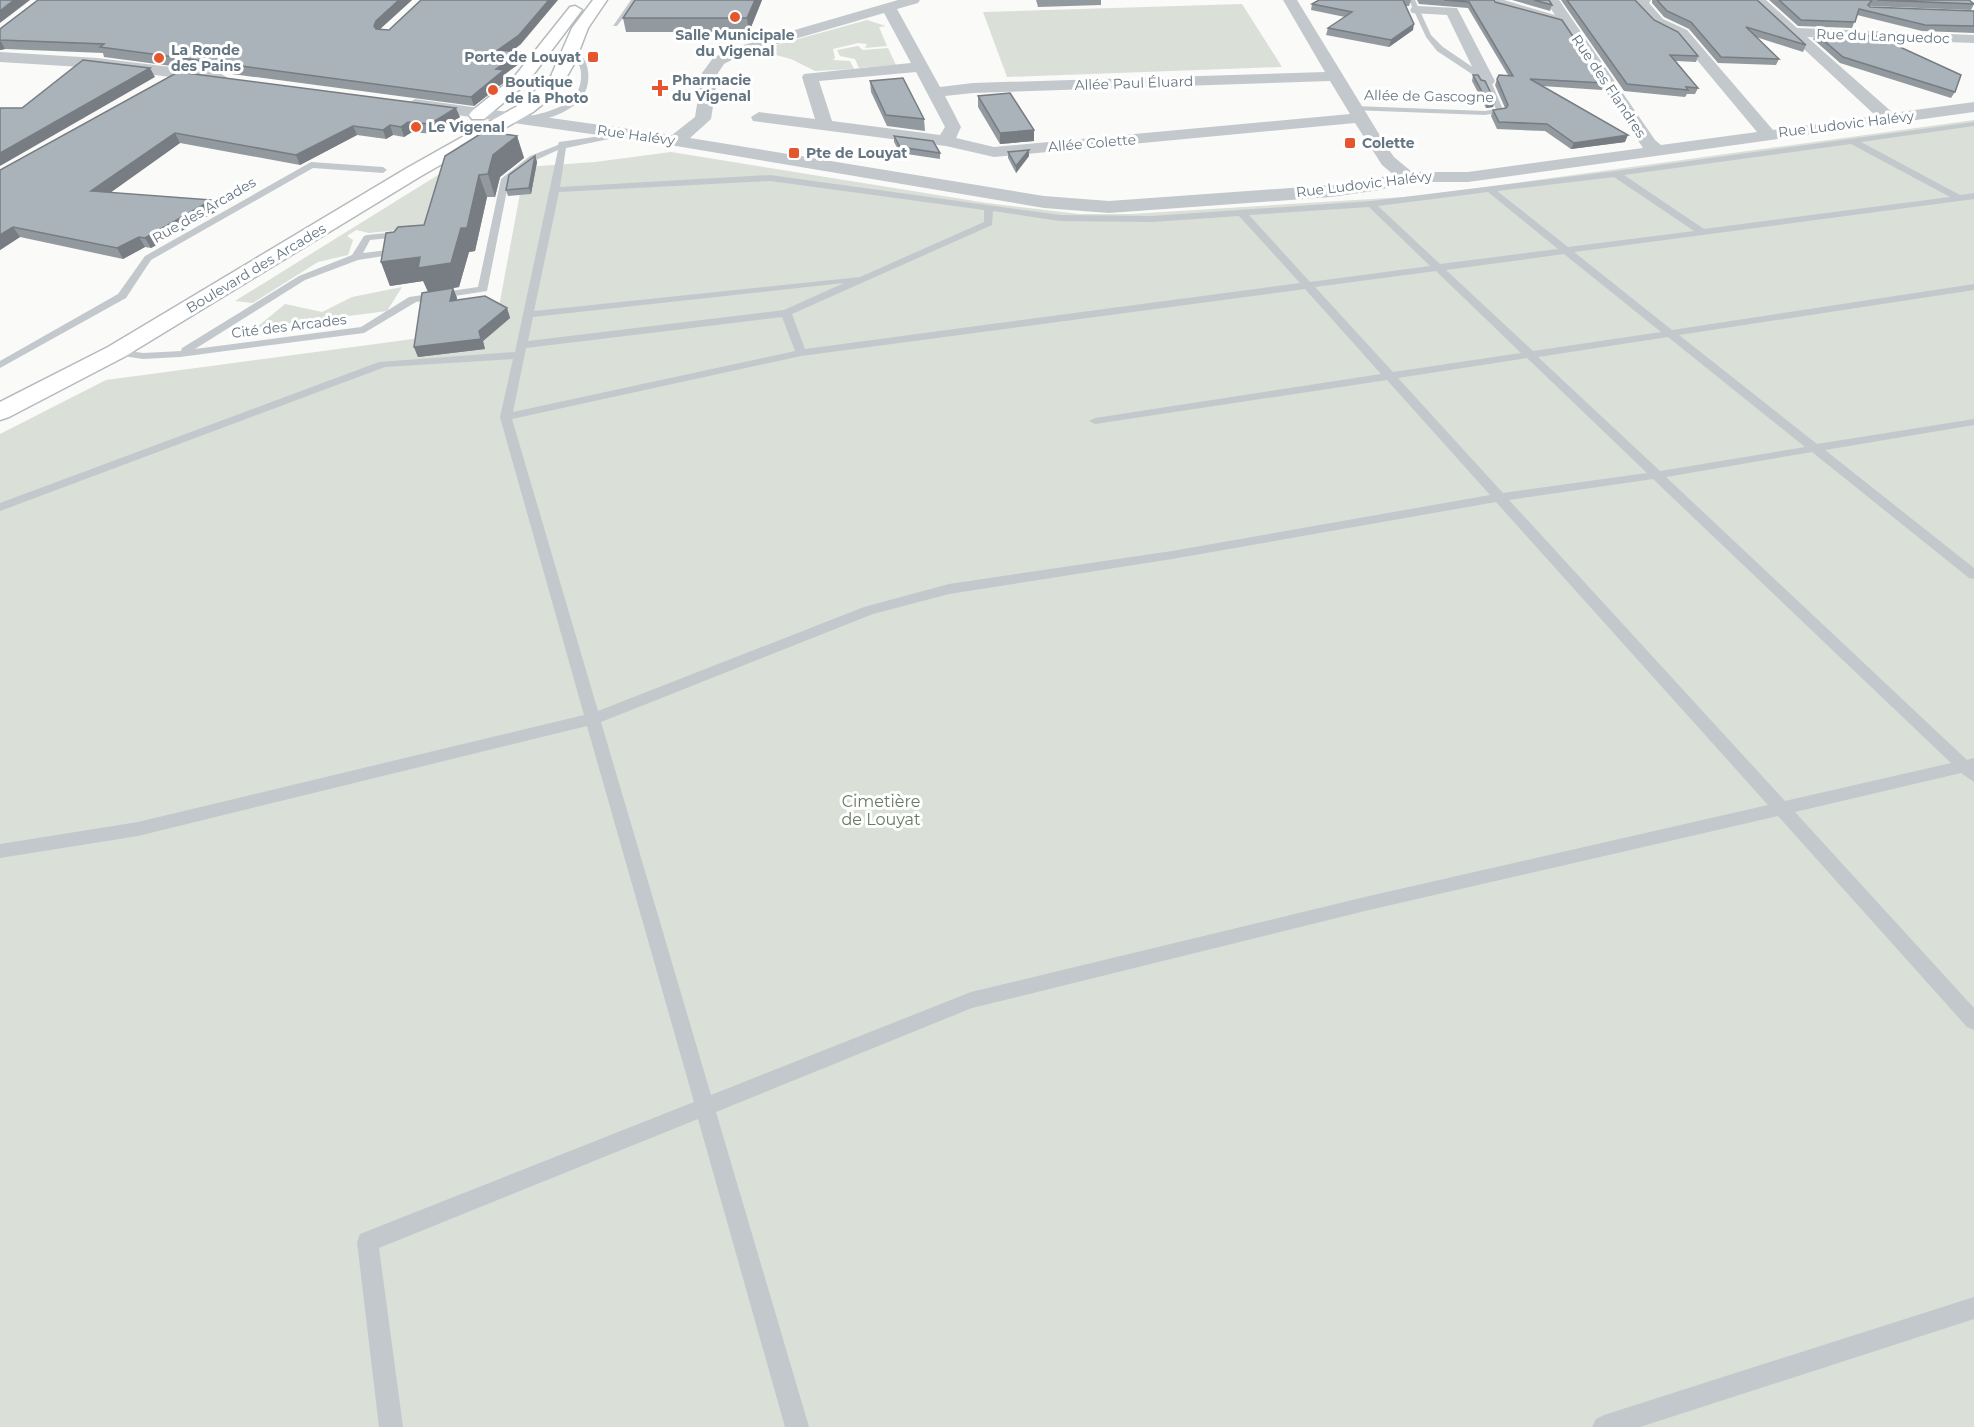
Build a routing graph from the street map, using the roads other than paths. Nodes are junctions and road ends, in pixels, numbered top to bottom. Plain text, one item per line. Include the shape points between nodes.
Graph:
1 (583, 0) edge
2 (600, 0) edge
3 (634, 0) edge
4 (913, 0) edge
5 (1290, 0) edge
6 (1497, 0) edge
7 (1552, 0) edge
8 (1644, 0) edge
9 (1758, 0) edge
10 (1415, 5) edge
11 (889, 8) junction
12 (1564, 20) junction
13 (615, 25) dead end
14 (1792, 32) junction
15 (1974, 39) edge
16 (571, 52) junction
17 (0, 57) edge
18 (920, 67) junction
19 (182, 73) junction
20 (1335, 76) junction
21 (241, 81) edge
22 (1487, 81) junction
23 (158, 84) edge
24 (933, 93) junction
25 (395, 101) edge
26 (1974, 107) edge
27 (482, 113) junction
28 (1357, 113) junction
29 (759, 117) dead end
30 (1888, 118) junction
31 (517, 119) junction
32 (825, 126) junction
33 (1972, 126) edge
34 (586, 128) junction
35 (629, 134) junction
36 (1768, 134) junction
37 (676, 141) junction
38 (946, 141) junction
39 (1852, 141) junction
40 (562, 144) junction
41 (1656, 150) junction
42 (790, 159) joint
43 (383, 170) junction
44 (1616, 174) junction
45 (1407, 177) junction
46 (556, 190) junction
47 (1491, 191) junction
48 (1974, 196) edge
49 (1959, 198) junction
50 (1371, 204) junction
51 (1974, 206) edge
52 (988, 208) junction
53 (1240, 213) junction
54 (1703, 233) junction
55 (1567, 251) junction
56 (356, 257) dead end
57 (1437, 268) junction
58 (858, 279) junction
59 (1308, 286) junction
60 (1974, 287) edge
61 (786, 313) junction
62 (527, 315) junction
63 (1669, 333) junction
64 (520, 350) junction
65 (116, 352) junction
66 (801, 353) junction
67 (180, 354) junction
68 (1528, 354) junction
69 (0, 365) edge
70 (1390, 375) junction
71 (0, 393) edge
72 (0, 412) edge
73 (506, 417) junction
74 (1095, 421) dead end
75 (1974, 422) edge
76 (1815, 449) junction
77 (1655, 475) junction
78 (1500, 497) junction
79 (0, 507) edge
80 (1974, 575) edge
81 (593, 718) junction
82 (1970, 769) edge
83 (1782, 808) junction
84 (0, 851) edge
85 (1974, 1021) edge
86 (705, 1107) junction
87 (1974, 1308) edge
88 (392, 1427) edge
89 (797, 1427) edge
90 (1604, 1427) edge

1 - 27 main road, Boulevard des Arcades via 534,67
2 - 16 main road, Boulevard des Arcades via 580,28
3 - 13 lane
4 - 11 street
5 - 20 street
6 - 12 street
7 - 12 street, Rue des Flandres
8 - 36 street via 1640,2 1658,22 1682,25
9 - 14 street
10 - 22 lane, Allée de Gascogne via 1428,36 1440,49
10 - 22 street via 1452,11
11 - 18 street
11 - 37 street via 738,51 718,61 710,73 703,119
12 - 41 street, Rue des Flandres
14 - 15 street, Rue du Languedoc
14 - 30 street
16 - 31 main road, Boulevard des Arcades via 558,78
16 - 31 lane via 584,66 585,84 580,98 566,108
17 - 19 street via 73,60
18 - 24 street
18 - 32 street via 810,77
19 - 21 street
19 - 23 street
20 - 24 street, Allée Paul Éluard
20 - 28 street
22 - 28 lane, Allée de Gascogne via 1501,110
24 - 38 street via 953,127
25 - 27 street, Rue Halévy
26 - 30 street, Rue Ludovic Halévy
27 - 31 street, Rue Halévy
27 - 43 main road, Boulevard des Arcades
28 - 38 street, Allée Colette via 994,152
28 - 45 street via 1388,161
29 - 32 street, Allée Colette
30 - 36 street, Rue Ludovic Halévy
31 - 34 street, Rue Halévy
31 - 65 main road, Boulevard des Arcades via 414,172
32 - 38 street, Allée Colette
33 - 39 lane
34 - 35 street, Rue Halévy
34 - 40 lane
35 - 37 street, Rue Halévy
35 - 40 lane
36 - 41 street, Rue Ludovic Halévy
37 - 42 street, Rue Halévy
39 - 44 lane
39 - 49 lane
40 - 46 lane
40 - 67 lane, Cité des Arcades via 505,179 483,289 413,299 364,330
41 - 45 street, Rue Ludovic Halévy via 1468,177
42 - 45 street, Rue Ludovic Halévy via 1044,202 1109,207 1331,190
43 - 69 lane, Rue des Arcades via 311,165 147,258 122,296
43 - 71 main road, Boulevard des Arcades via 91,347
44 - 47 lane
44 - 54 lane
46 - 52 lane via 770,178
46 - 62 lane
47 - 50 lane
47 - 55 lane
48 - 49 lane
49 - 51 lane
49 - 54 lane
50 - 53 lane
50 - 57 lane
52 - 53 lane via 1060,218 1152,219
52 - 58 lane via 988,223
53 - 59 lane
54 - 55 lane
55 - 57 lane
55 - 63 lane
56 - 67 lane, Cité des Arcades via 302,278
57 - 59 lane
57 - 68 lane
58 - 61 lane
58 - 62 lane
59 - 66 lane
59 - 70 lane
60 - 63 lane
61 - 64 lane
61 - 66 lane
62 - 64 lane
63 - 68 lane
63 - 76 lane
64 - 73 lane
64 - 79 lane via 383,364
65 - 67 lane, Cité des Arcades via 143,356
65 - 72 main road, Boulevard des Arcades
66 - 73 lane
68 - 70 lane
68 - 77 lane
70 - 74 lane
70 - 78 lane
73 - 81 lane
75 - 76 lane
76 - 77 lane
76 - 80 lane
77 - 78 lane
77 - 82 lane
78 - 81 lane via 1172,555 949,589 869,610
78 - 83 lane
81 - 84 lane via 138,829
81 - 86 lane
82 - 83 lane
83 - 85 lane
83 - 86 lane via 971,1000
86 - 88 lane via 368,1242
86 - 89 lane
87 - 90 lane

